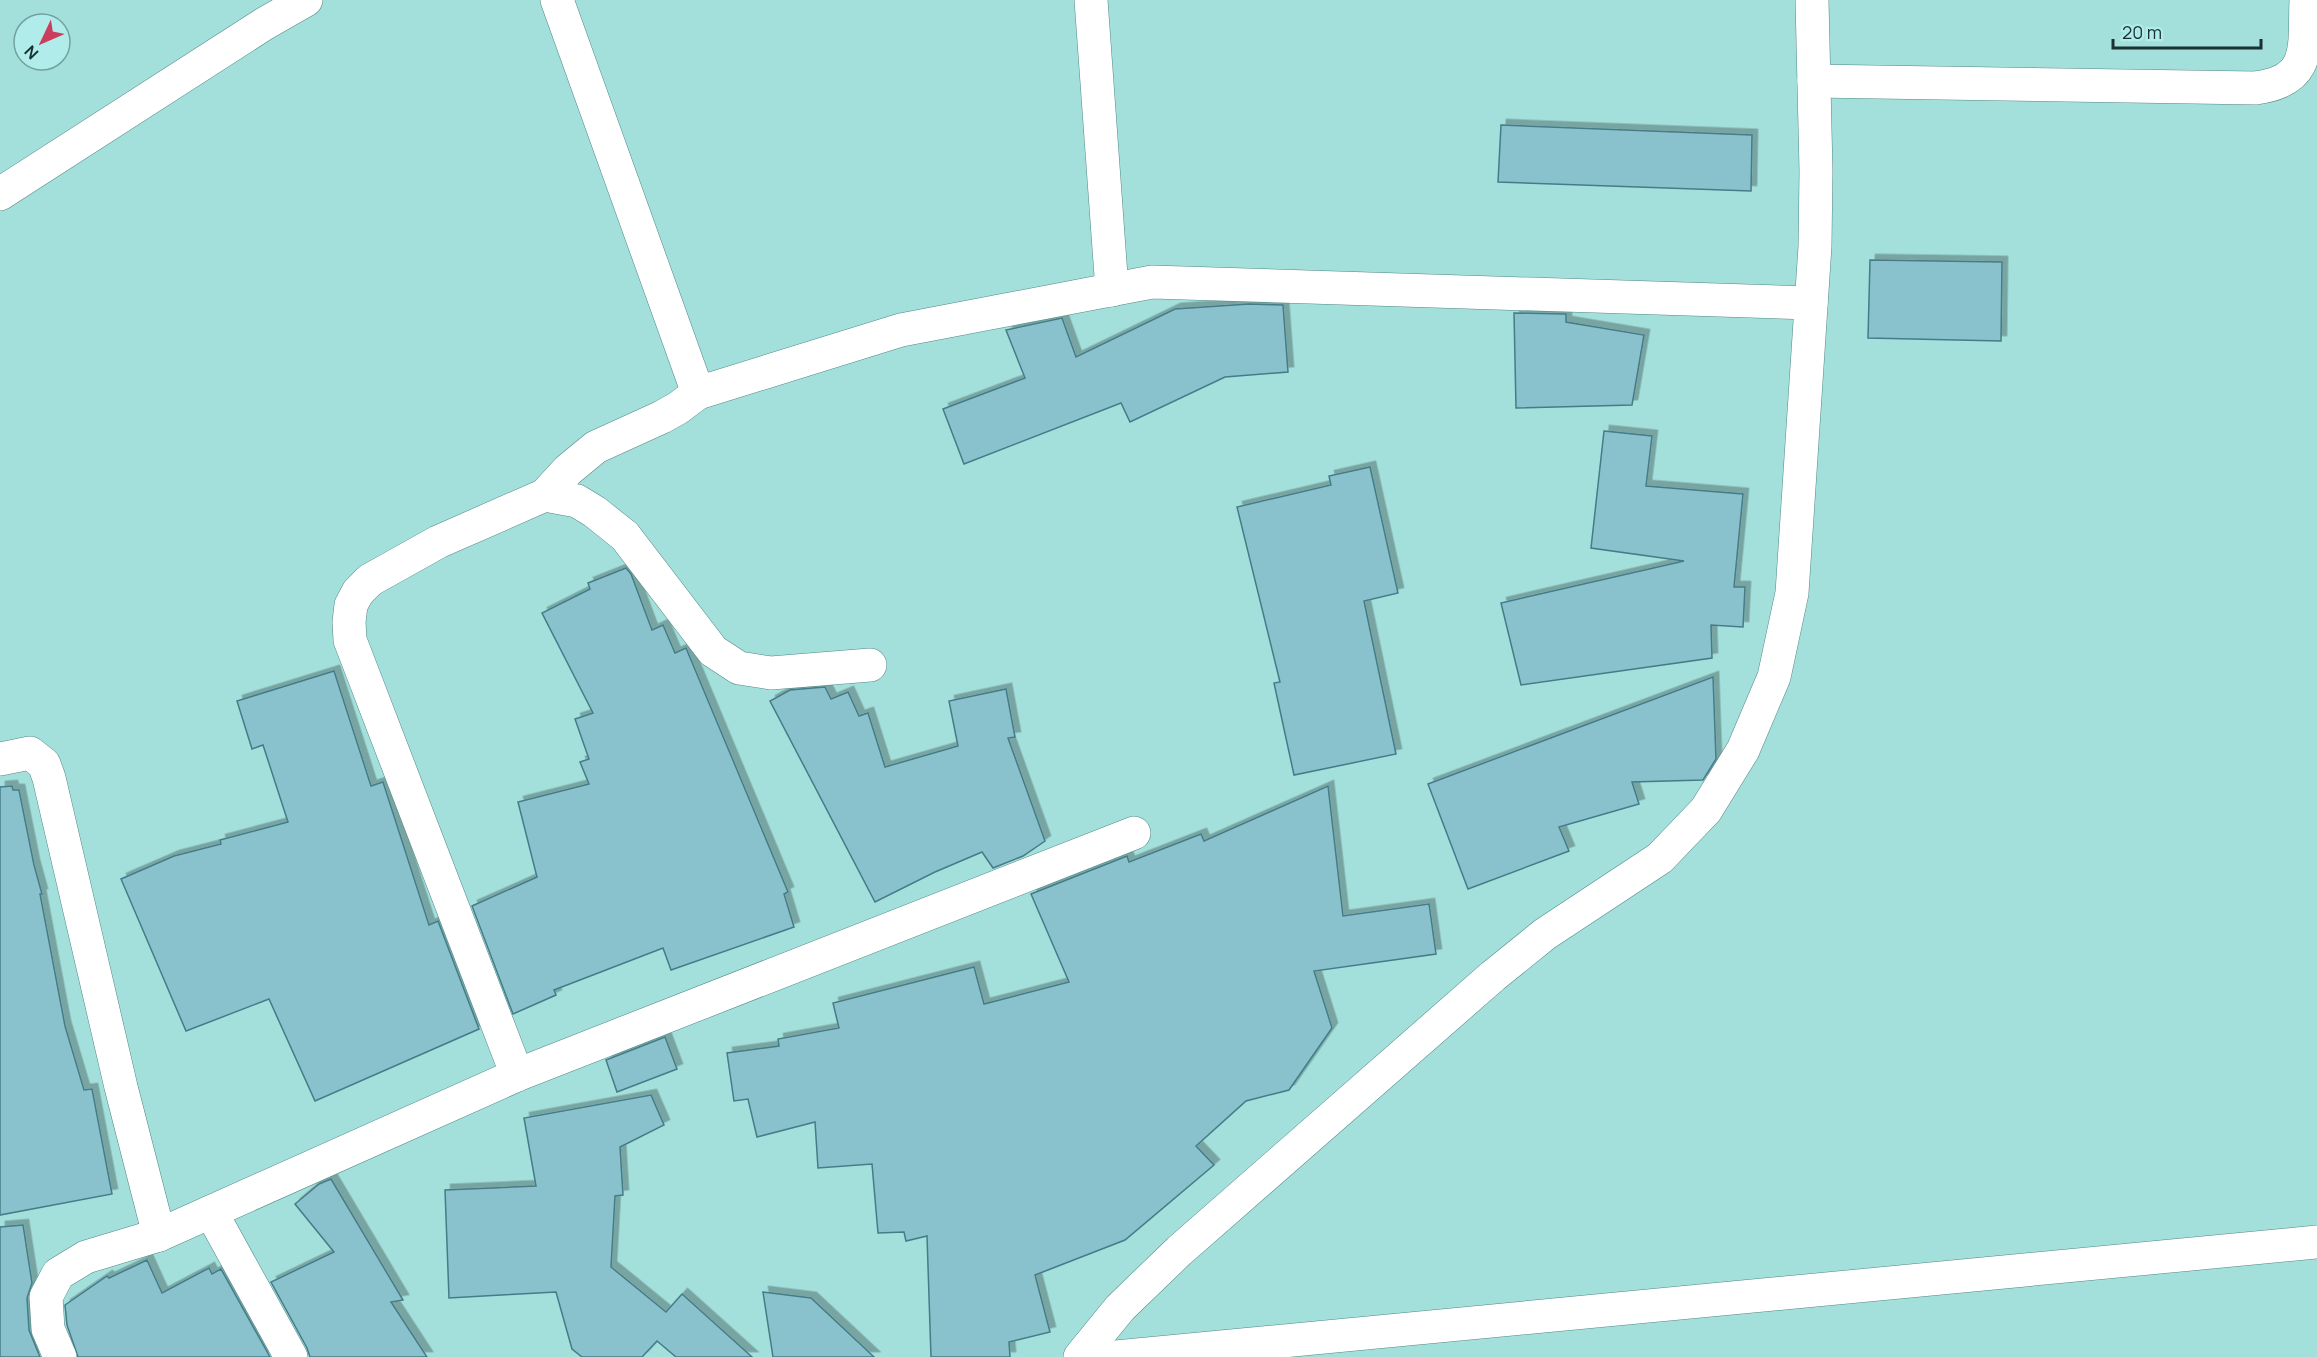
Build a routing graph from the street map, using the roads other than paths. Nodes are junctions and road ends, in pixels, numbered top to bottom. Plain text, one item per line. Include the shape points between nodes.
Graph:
1 (306, 0) edge
2 (557, 0) edge
3 (1091, 0) edge
4 (1812, 0) edge
5 (2306, 0) edge
6 (1814, 81) junction
7 (0, 194) edge
8 (1112, 290) junction
9 (1811, 303) junction
10 (698, 393) junction
11 (545, 495) junction
12 (870, 664) dead end
13 (0, 759) edge
14 (1134, 833) dead end
15 (517, 1075) junction
16 (211, 1212) junction
17 (159, 1235) junction
18 (2317, 1242) edge
19 (60, 1357) edge
20 (291, 1357) edge
21 (1080, 1357) edge
22 (1116, 1357) edge

1 - 7 street
2 - 10 street
3 - 8 street
4 - 6 street
5 - 6 street via 2304,55 2293,76 2276,85 2255,88
6 - 9 street via 1815,246
8 - 9 street via 1152,282
8 - 10 street via 901,330
9 - 21 street via 1792,593 1774,677 1743,750 1706,810 1660,858 1545,934 1466,999 1179,1251 1120,1308
10 - 11 street via 670,412 596,447
11 - 12 street via 576,501 625,536 713,651 739,668 771,674
11 - 15 street via 438,542 370,580 351,605 349,622 358,661
13 - 17 street via 30,753 44,764 49,778
14 - 15 street
15 - 16 street
16 - 17 street
16 - 20 street
17 - 19 street via 86,1257 58,1274 46,1297 48,1329
18 - 22 street

